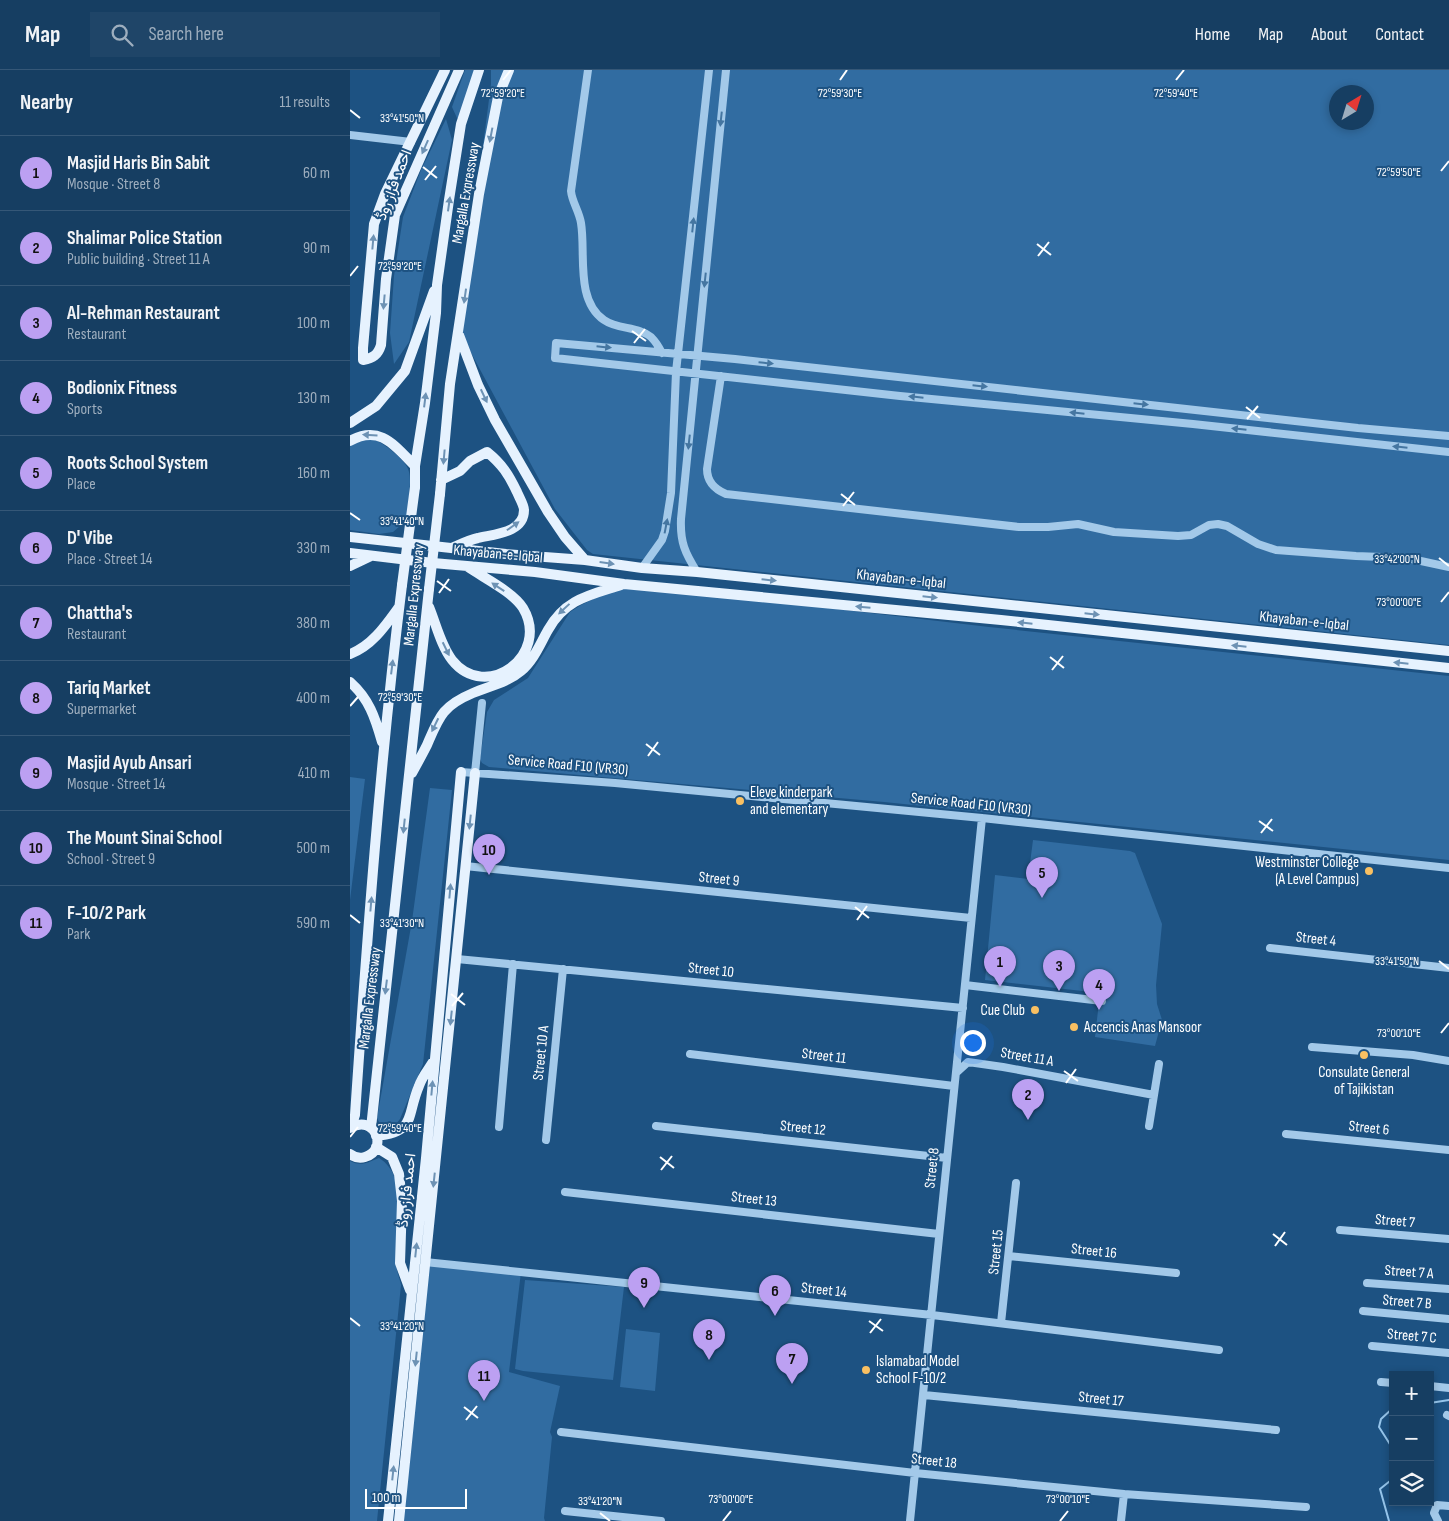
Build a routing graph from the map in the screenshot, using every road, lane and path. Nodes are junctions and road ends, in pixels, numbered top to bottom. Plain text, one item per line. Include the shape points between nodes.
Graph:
1 (445, 70) edge
2 (459, 70) edge
3 (479, 70) edge
4 (509, 70) edge
5 (588, 70) edge
6 (709, 70) edge
7 (726, 70) edge
8 (350, 135) edge
9 (411, 142) junction
10 (437, 285) junction
11 (459, 334) junction
12 (662, 353) junction
13 (679, 354) junction
14 (698, 356) junction
15 (676, 372) junction
16 (696, 374) junction
17 (721, 376) junction
18 (350, 423) edge
19 (1449, 436) edge
20 (350, 440) edge
21 (1449, 452) edge
22 (416, 466) junction
23 (441, 480) junction
24 (350, 536) edge
25 (452, 548) junction
26 (350, 553) edge
27 (371, 555) junction
28 (585, 560) junction
29 (350, 566) edge
30 (467, 566) junction
31 (1449, 566) edge
32 (642, 568) junction
33 (697, 572) junction
34 (624, 584) junction
35 (428, 604) junction
36 (399, 606) junction
37 (1449, 651) edge
38 (350, 654) edge
39 (1449, 668) edge
40 (350, 682) edge
41 (482, 702) dead end
42 (384, 750) junction
43 (461, 772) joint
44 (475, 773) junction
45 (410, 777) junction
46 (982, 818) junction
47 (465, 866) junction
48 (1449, 868) edge
49 (971, 918) junction
50 (1270, 948) dead end
51 (457, 959) junction
52 (513, 964) junction
53 (1449, 968) edge
54 (563, 969) junction
55 (965, 985) junction
56 (1102, 1002) dead end
57 (962, 1008) junction
58 (1312, 1047) dead end
59 (690, 1054) dead end
60 (435, 1059) junction
61 (1449, 1061) edge
62 (1159, 1064) dead end
63 (956, 1072) junction
64 (954, 1086) junction
65 (1154, 1095) junction
66 (656, 1126) dead end
67 (1149, 1126) dead end
68 (350, 1127) edge
69 (499, 1127) dead end
70 (374, 1132) junction
71 (1286, 1134) dead end
72 (546, 1140) dead end
73 (376, 1147) junction
74 (1449, 1150) edge
75 (350, 1154) edge
76 (431, 1158) junction
77 (947, 1158) junction
78 (1016, 1183) dead end
79 (565, 1192) dead end
80 (1340, 1230) dead end
81 (939, 1234) junction
82 (1449, 1239) edge
83 (1009, 1256) junction
84 (425, 1262) junction
85 (1176, 1273) dead end
86 (1367, 1283) dead end
87 (1449, 1289) edge
88 (412, 1293) junction
89 (1363, 1311) dead end
90 (932, 1315) junction
91 (1449, 1319) edge
92 (1001, 1323) junction
93 (1372, 1346) dead end
94 (1219, 1350) dead end
95 (1449, 1353) edge
96 (1381, 1382) dead end
97 (1389, 1383) edge
98 (1434, 1386) edge
99 (1449, 1388) edge
100 (924, 1395) junction
101 (1276, 1430) dead end
102 (561, 1432) dead end
103 (915, 1473) junction
104 (1124, 1494) junction
105 (1449, 1506) edge
106 (1306, 1507) dead end
107 (565, 1511) dead end
108 (388, 1521) edge
109 (399, 1521) edge
110 (661, 1521) edge
111 (910, 1521) edge
112 (1121, 1521) edge
113 (1438, 1521) edge

1 - 9 main road, احمد فراز روڈ
2 -> 9 main road, احمد فراز روڈ via 395,215 380,345 372,358 364,360 374,224
10 -> 3 main road, Margalla Expressway via 460,130
4 -> 11 main road, Margalla Expressway via 498,97 479,194
5 - 12 street via 570,191 581,222 587,295 604,320 651,337
13 -> 6 street
7 -> 14 street
8 - 9 street
10 - 18 main road via 405,371 376,406
22 -> 10 main road, Margalla Expressway
11 -> 23 main road, Margalla Expressway via 450,384
11 -> 28 main road via 495,420 548,512
12 - 13 street
15 -> 12 street via 555,358 556,343
13 - 14 street
13 - 15 street
14 - 16 street
14 -> 19 street
15 - 16 street
32 -> 15 street via 658,547 665,531 671,493
16 - 17 street
16 -> 33 street via 680,533 684,549
21 -> 17 street
17 - 31 street via 707,477 718,491 726,494 1019,527 1078,524 1114,532 1178,536 1192,535 1209,525 1218,524 1276,550 1407,558
22 -> 20 main road via 389,442 373,433
22 - 36 main road, Margalla Expressway, bridge
25 -> 23 main road via 514,528 524,509 500,462 487,452
23 - 35 main road, Margalla Expressway, bridge
24 - 25 main road, Khayaban-e-Iqbal
25 - 28 main road, Khayaban-e-Iqbal
26 - 27 main road, Khayaban-e-Iqbal
27 - 29 main road
27 - 30 main road, Khayaban-e-Iqbal
28 -> 32 main road, Khayaban-e-Iqbal
30 - 34 main road, Khayaban-e-Iqbal
35 -> 30 main road via 446,650 464,671 483,677 495,676 515,665 528,644 529,619 513,597
32 - 33 main road, Khayaban-e-Iqbal
33 -> 37 main road, Khayaban-e-Iqbal
39 -> 34 main road, Khayaban-e-Iqbal
34 -> 45 main road via 571,603 559,613 538,651 520,672 458,700 443,712
35 - 45 main road, Margalla Expressway
36 - 38 main road via 376,637
42 -> 36 main road, Margalla Expressway
40 - 42 main road via 366,698
41 - 44 street
68 -> 42 main road, Margalla Expressway via 355,1115
43 - 44 street, Service Road F10 (VR30)
60 -> 43 main road, احمد فراز روڈ
44 - 46 street, Service Road F10 (VR30)
44 -> 47 main road, احمد فراز روڈ
45 -> 70 main road, Margalla Expressway
46 - 48 street, Service Road F10 (VR30)
46 - 49 street, Street 8
47 - 49 street, Street 9
47 - 51 main road, احمد فراز روڈ
49 - 55 street, Street 8
50 - 53 street, Street 4
51 - 52 street, Street 10
51 -> 76 main road, احمد فراز روڈ
52 - 54 street, Street 10
52 - 69 street
54 - 57 street, Street 10
54 - 72 street, Street 10 A
55 - 56 street
55 - 57 street, Street 8
57 - 63 street, Street 8
58 - 61 street
59 - 64 street, Street 11
60 - 70 main road via 419,1085 406,1124 398,1132
76 -> 60 main road, احمد فراز روڈ
62 - 65 street
63 - 64 street, Street 8
63 - 65 street, Street 11 A via 968,1062
64 - 77 street, Street 8
65 - 67 street
66 - 77 street, Street 12
68 - 70 main road via 359,1124
70 - 73 main road, Margalla Expressway via 378,1140
71 - 74 street, Street 6
73 - 75 main road via 370,1155 362,1158
73 - 88 main road via 392,1157 399,1174 402,1201 400,1263
76 -> 84 main road, احمد فراز روڈ
88 -> 76 main road, احمد فراز روڈ
77 - 81 street, Street 8
78 - 83 street, Street 15
79 - 81 street, Street 13
80 - 82 street, Street 7
81 - 90 street, Street 8
83 - 85 street, Street 16
83 - 92 street, Street 15
84 - 90 street, Street 14
84 -> 109 main road, احمد فراز روڈ
86 - 87 street, Street 7 A
108 -> 88 main road, احمد فراز روڈ
89 - 91 street, Street 7 B
90 - 92 street, Street 14
90 - 100 street, Street 8
92 - 94 street, Street 14
93 - 95 street, Street 7 C
96 - 97 street
98 - 99 street
100 - 101 street, Street 17
100 - 103 street, Street 8
102 - 103 street, Street 18
103 - 104 street, Street 18
103 - 111 street, Street 8
104 - 106 street, Street 18
104 - 112 street
105 - 113 street via 1436,1504 1434,1513
107 - 110 street

